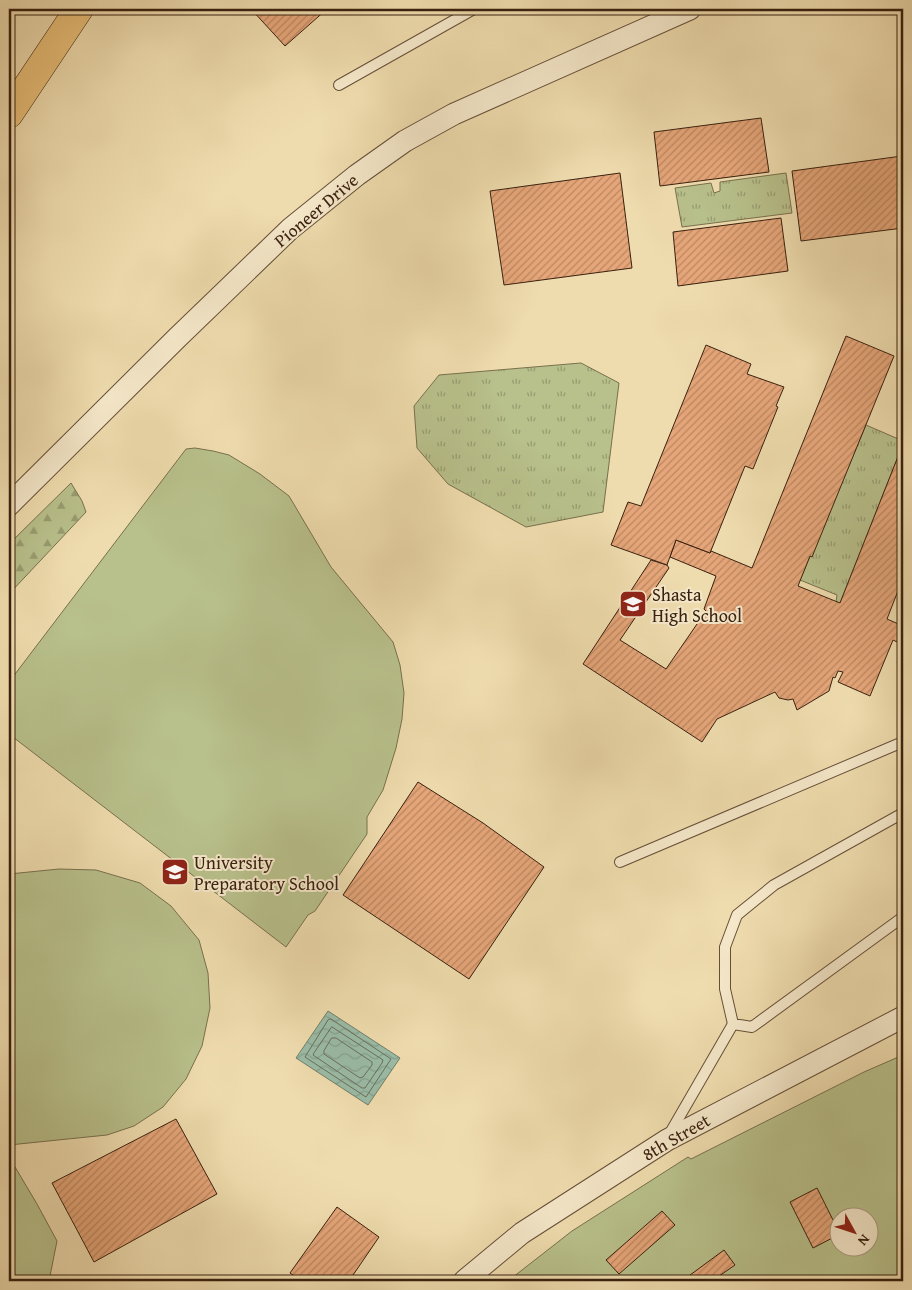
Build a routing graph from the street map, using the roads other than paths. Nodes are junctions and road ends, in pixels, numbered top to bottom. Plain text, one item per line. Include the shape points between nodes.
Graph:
1 (79, 9) edge
2 (474, 9) edge
3 (690, 9) edge
4 (339, 85) dead end
5 (9, 114) edge
6 (9, 505) edge
7 (901, 745) edge
8 (903, 813) edge
9 (620, 862) dead end
10 (903, 917) edge
11 (903, 1017) edge
12 (733, 1024) junction
13 (667, 1140) junction
14 (464, 1281) edge

1 - 5 highway
2 - 4 lane
3 - 6 street, Pioneer Drive via 454,114 357,175 290,229
7 - 9 lane
8 - 12 lane via 774,885 737,915 725,947 725,989
10 - 12 lane via 752,1027
11 - 13 street, 8th Street
12 - 13 lane
13 - 14 street, 8th Street via 522,1234

